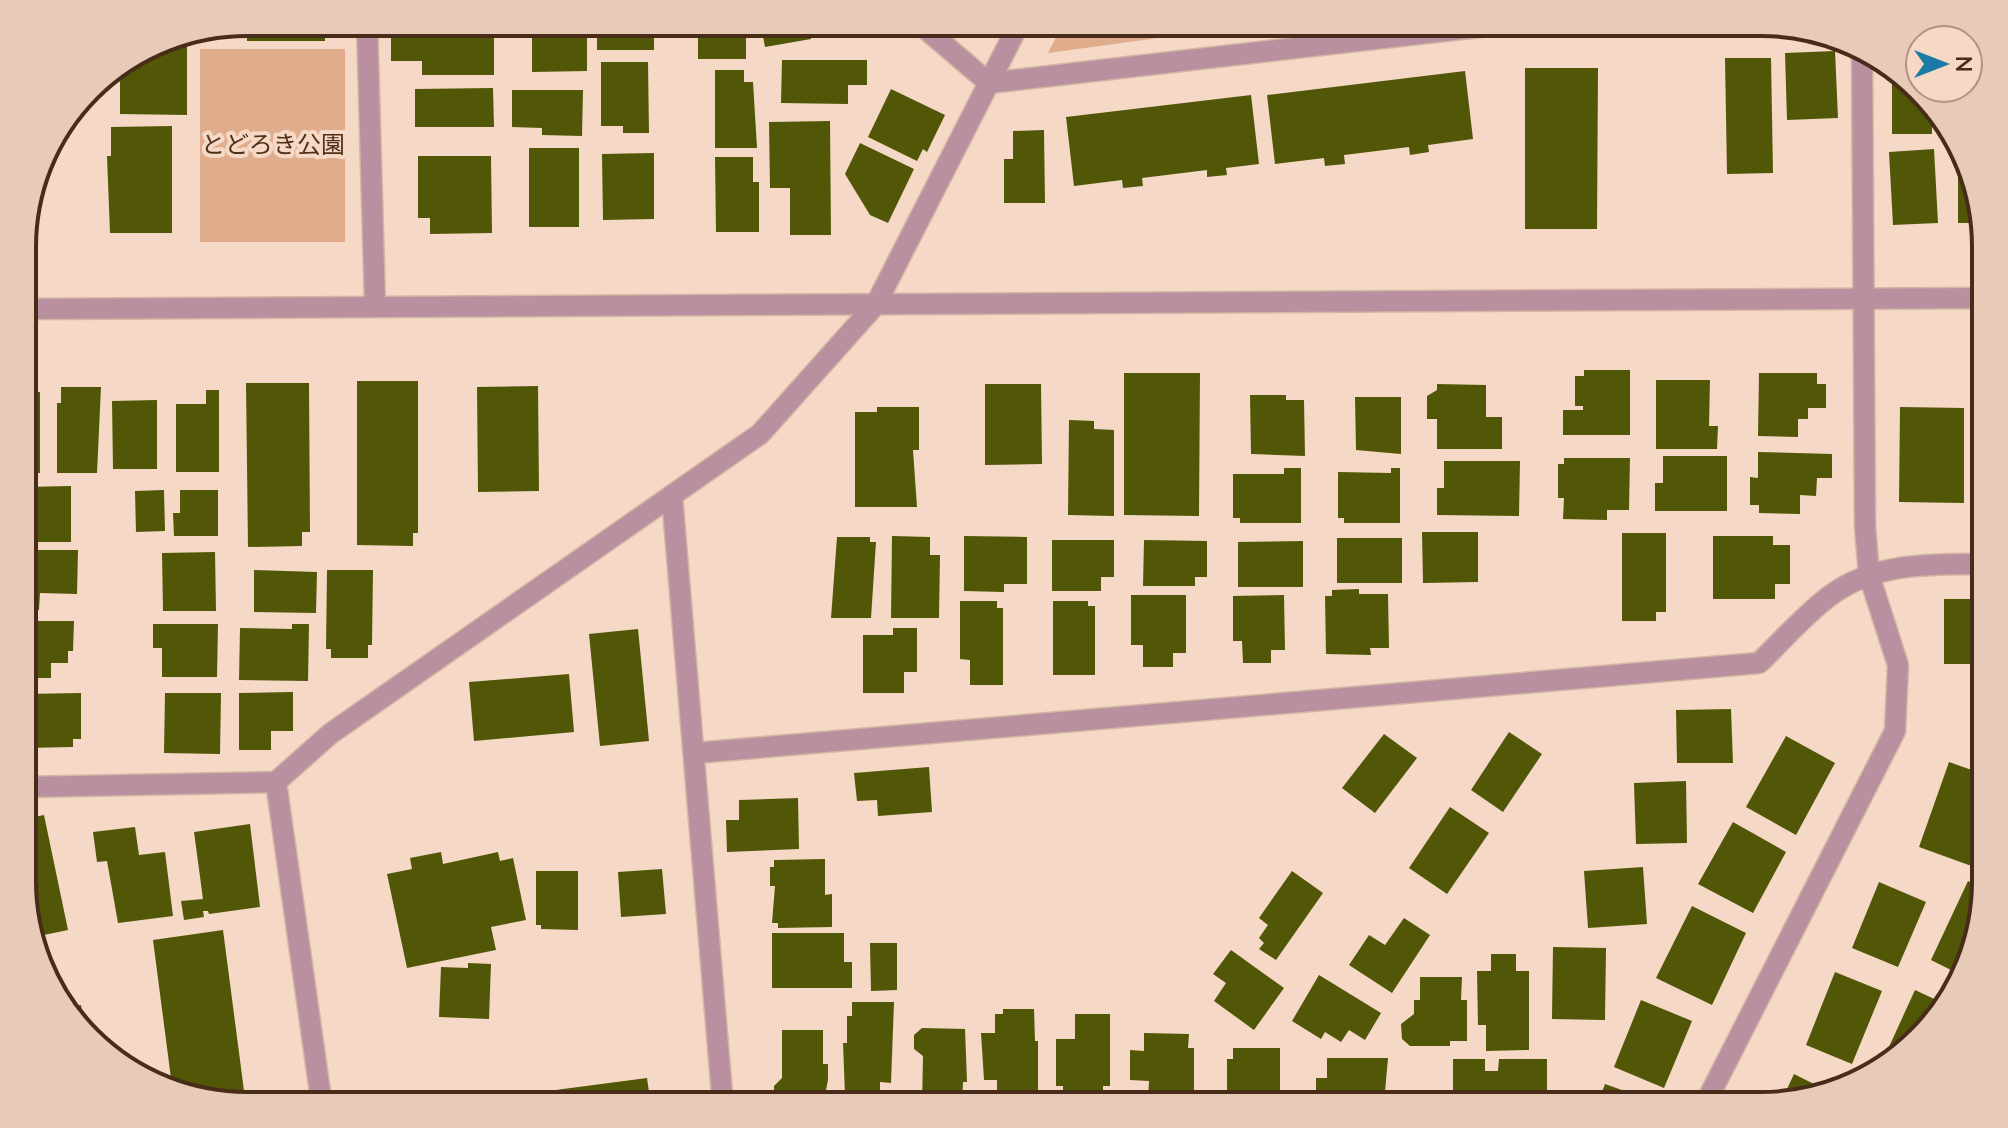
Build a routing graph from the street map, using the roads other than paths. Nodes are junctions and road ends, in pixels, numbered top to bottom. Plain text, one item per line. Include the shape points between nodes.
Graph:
1 (367, 36) edge
2 (934, 36) edge
3 (1013, 36) edge
4 (1400, 36) edge
5 (1862, 62) edge
6 (989, 83) junction
7 (1972, 298) edge
8 (1864, 299) junction
9 (876, 304) junction
10 (375, 305) junction
11 (36, 309) edge
12 (672, 496) junction
13 (1972, 564) edge
14 (1869, 575) junction
15 (695, 753) junction
16 (276, 782) junction
17 (36, 787) edge
18 (320, 1092) edge
19 (722, 1092) edge
20 (1711, 1092) edge

1 - 10 street
2 - 6 street
3 - 6 street
4 - 6 street
5 - 8 street
6 - 9 street
7 - 8 street
8 - 9 street
8 - 14 street
9 - 10 street
9 - 12 street via 760,434
10 - 11 street
12 - 15 street
12 - 16 street via 330,734
13 - 14 street via 1915,564
14 - 15 street via 1832,594 1759,663
14 - 20 street via 1898,665 1895,731
15 - 19 street
16 - 17 street
16 - 18 street

